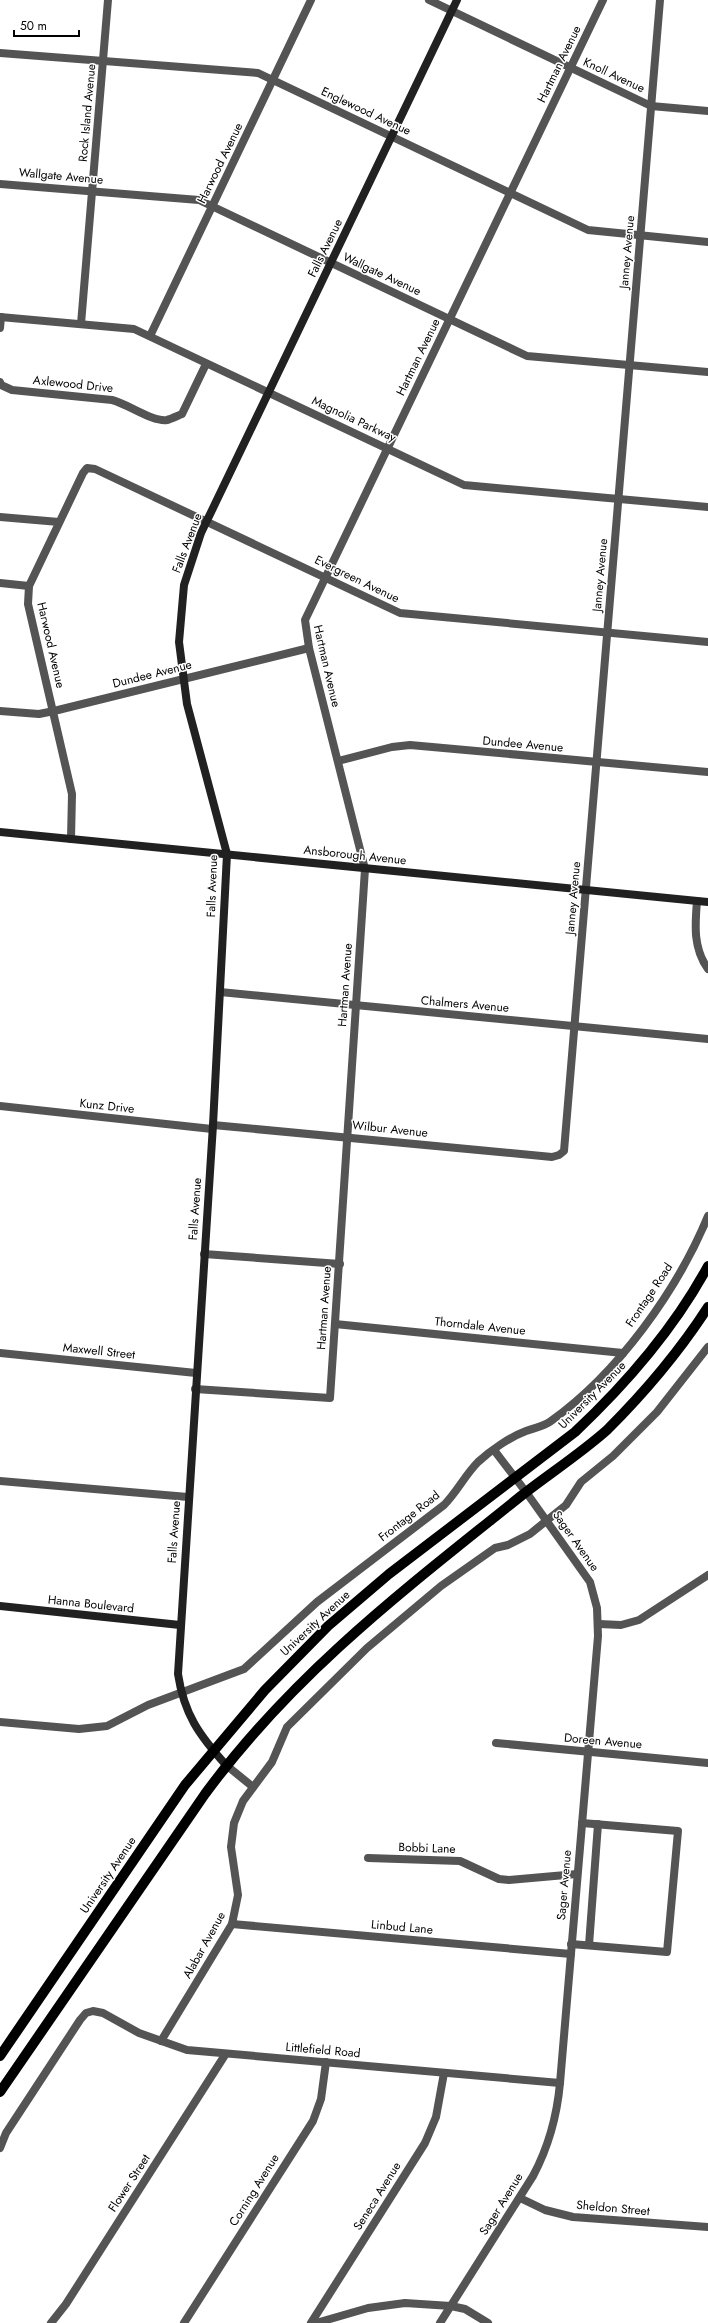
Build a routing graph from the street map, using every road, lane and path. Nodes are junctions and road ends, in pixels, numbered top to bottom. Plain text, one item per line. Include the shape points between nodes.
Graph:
1 (108, 0) edge
2 (311, 0) edge
3 (430, 0) edge
4 (457, 0) edge
5 (603, 0) edge
6 (660, 0) edge
7 (452, 10) junction
8 (0, 53) edge
9 (103, 61) junction
10 (570, 68) junction
11 (273, 80) junction
12 (651, 106) junction
13 (708, 111) edge
14 (392, 136) junction
15 (0, 184) edge
16 (92, 191) junction
17 (510, 193) junction
18 (213, 206) junction
19 (640, 235) junction
20 (708, 242) edge
21 (331, 263) junction
22 (1, 317) edge
23 (450, 319) junction
24 (81, 324) junction
25 (0, 328) edge
26 (150, 336) junction
27 (206, 364) junction
28 (630, 365) junction
29 (708, 372) edge
30 (0, 382) edge
31 (269, 393) junction
32 (388, 448) junction
33 (87, 468) joint
34 (619, 498) junction
35 (708, 507) edge
36 (0, 517) edge
37 (207, 521) junction
38 (60, 522) junction
39 (325, 578) junction
40 (0, 583) edge
41 (29, 586) junction
42 (608, 632) junction
43 (708, 642) edge
44 (309, 648) junction
45 (182, 679) junction
46 (0, 711) edge
47 (54, 711) junction
48 (338, 760) junction
49 (597, 762) junction
50 (708, 772) edge
51 (0, 832) edge
52 (71, 839) junction
53 (226, 854) junction
54 (365, 869) junction
55 (586, 890) junction
56 (697, 900) junction
57 (708, 902) edge
58 (708, 969) edge
59 (220, 992) junction
60 (356, 1005) junction
61 (575, 1026) junction
62 (708, 1039) edge
63 (0, 1106) edge
64 (212, 1127) junction
65 (347, 1137) junction
66 (564, 1151) joint
67 (708, 1216) edge
68 (204, 1254) junction
69 (340, 1264) junction
70 (708, 1266) edge
71 (708, 1307) edge
72 (335, 1324) junction
73 (708, 1347) edge
74 (0, 1353) edge
75 (623, 1353) junction
76 (196, 1373) junction
77 (195, 1389) junction
78 (494, 1450) junction
79 (516, 1478) junction
80 (0, 1481) edge
81 (526, 1492) junction
82 (188, 1497) junction
83 (547, 1521) junction
84 (708, 1575) edge
85 (0, 1606) edge
86 (598, 1624) junction
87 (180, 1625) junction
88 (181, 1692) junction
89 (0, 1722) edge
90 (496, 1743) dead end
91 (212, 1750) junction
92 (588, 1752) junction
93 (708, 1763) edge
94 (226, 1765) junction
95 (253, 1787) junction
96 (582, 1823) junction
97 (598, 1824) junction
98 (368, 1858) dead end
99 (577, 1874) junction
100 (232, 1924) junction
101 (571, 1944) junction
102 (589, 1945) junction
103 (570, 1954) junction
104 (161, 2041) junction
105 (225, 2054) junction
106 (0, 2056) edge
107 (326, 2062) junction
108 (444, 2073) junction
109 (560, 2083) junction
110 (0, 2092) edge
111 (0, 2148) edge
112 (520, 2198) junction
113 (708, 2227) edge
114 (451, 2306) junction
115 (51, 2323) edge
116 (184, 2323) edge
117 (311, 2323) edge
118 (316, 2323) edge
119 (440, 2323) edge
120 (488, 2323) edge

1 - 9 street, Rock Island Avenue
2 - 11 street, Harwood Avenue
3 - 7 street, Knoll Avenue
4 - 7 street, Falls Avenue
5 - 10 street, Hartman Avenue
6 - 12 street, Janney Avenue
7 - 10 street, Knoll Avenue
7 - 14 street, Falls Avenue
8 - 9 street, Englewood Avenue
9 - 11 street, Englewood Avenue via 258,73
9 - 16 street, Rock Island Avenue
10 - 12 street, Knoll Avenue
10 - 17 street, Hartman Avenue
11 - 14 street, Englewood Avenue
11 - 18 street, Harwood Avenue
12 - 13 street, Knoll Avenue
12 - 19 street, Janney Avenue
14 - 17 street, Englewood Avenue
14 - 21 street, Falls Avenue
15 - 16 street, Wallgate Avenue
16 - 18 street, Wallgate Avenue via 199,200
16 - 24 street, Rock Island Avenue
17 - 19 street, Englewood Avenue via 588,230
17 - 23 street, Hartman Avenue
18 - 21 street, Wallgate Avenue
18 - 26 street, Harwood Avenue
19 - 20 street, Englewood Avenue
19 - 28 street, Janney Avenue
21 - 23 street, Wallgate Avenue
21 - 31 street, Falls Avenue
22 - 24 street, Magnolia Parkway
22 - 25 street
23 - 28 street, Wallgate Avenue via 527,356
23 - 32 street, Hartman Avenue
24 - 26 street, Magnolia Parkway via 134,329
26 - 27 street, Magnolia Parkway
27 - 30 street, Axlewood Drive via 182,414 167,420 158,420 125,403 112,400 12,390
27 - 31 street, Magnolia Parkway
28 - 29 street, Wallgate Avenue
28 - 34 street, Janney Avenue
31 - 32 street, Magnolia Parkway
31 - 37 street, Falls Avenue
32 - 34 street, Magnolia Parkway via 464,485
32 - 39 street, Hartman Avenue
33 - 37 street, Evergreen Avenue via 95,468
33 - 38 street, Harwood Avenue
34 - 35 street, Magnolia Parkway
34 - 42 street, Janney Avenue
36 - 38 street
37 - 39 street, Evergreen Avenue
37 - 45 street, Falls Avenue via 189,567 181,603 179,642
38 - 41 street, Harwood Avenue
39 - 42 street, Evergreen Avenue via 400,613
39 - 44 street, Hartman Avenue via 305,620
40 - 41 street
41 - 47 street, Harwood Avenue via 30,621
42 - 43 street, Evergreen Avenue
42 - 49 street, Janney Avenue
44 - 45 street, Dundee Avenue
44 - 48 street, Hartman Avenue
45 - 47 street, Dundee Avenue
45 - 53 street, Falls Avenue
46 - 47 street, Dundee Avenue via 39,714
47 - 52 street, Harwood Avenue via 72,794
48 - 49 street, Dundee Avenue via 410,745
48 - 54 street, Hartman Avenue
49 - 50 street, Dundee Avenue
49 - 55 street, Janney Avenue
51 - 52 street, Ansborough Avenue
52 - 53 street, Ansborough Avenue
53 - 54 street, Ansborough Avenue
53 - 59 street, Falls Avenue
54 - 55 street, Ansborough Avenue
54 - 60 street, Hartman Avenue
55 - 56 street, Ansborough Avenue
55 - 61 street, Janney Avenue
56 - 57 street, Ansborough Avenue
56 - 58 street via 696,941 702,961
59 - 60 street, Chalmers Avenue
59 - 64 street, Falls Avenue
60 - 61 street, Chalmers Avenue
60 - 65 street, Hartman Avenue
61 - 62 street, Chalmers Avenue
61 - 66 street, Janney Avenue
63 - 64 street, Kunz Drive
64 - 65 street, Wilbur Avenue
64 - 68 street, Falls Avenue
65 - 66 street, Wilbur Avenue via 552,1157
65 - 69 street, Hartman Avenue
67 - 75 street, Frontage Road via 664,1298
68 - 69 street
68 - 76 street, Falls Avenue
69 - 72 street, Hartman Avenue
70 - 79 main road, University Avenue via 675,1319 639,1366 575,1432
71 - 81 main road via 676,1354 636,1401 590,1445
72 - 75 street, Thorndale Avenue
72 - 77 street, Hartman Avenue via 330,1398
73 - 83 street via 658,1412 581,1482 566,1505
74 - 76 street, Maxwell Street
75 - 78 street, Frontage Road via 583,1395 541,1428 515,1436
76 - 77 street, Falls Avenue
77 - 82 street, Falls Avenue
78 - 79 street, Sager Avenue
78 - 88 street, Frontage Road via 470,1471 444,1505 318,1602 253,1663 233,1674
79 - 81 street, Sager Avenue
79 - 91 main road, University Avenue via 389,1574 328,1626 265,1690
80 - 82 street
81 - 83 street, Sager Avenue
81 - 94 main road via 342,1642 281,1702
82 - 87 street, Falls Avenue
83 - 86 street, Sager Avenue via 590,1582 595,1595
83 - 95 street via 530,1534 481,1556 367,1648 287,1727 272,1762
84 - 86 street via 639,1620 621,1625
85 - 87 street, Hanna Boulevard
86 - 92 street, Sager Avenue
87 - 88 street, Falls Avenue via 178,1674
88 - 89 street, Frontage Road via 148,1705 121,1720 94,1728
88 - 91 street, Falls Avenue via 192,1722
90 - 92 street, Doreen Avenue
91 - 94 street, Falls Avenue
91 - 106 main road, University Avenue via 185,1785
92 - 93 street, Doreen Avenue
92 - 96 street, Sager Avenue
94 - 95 street, Falls Avenue
94 - 110 main road
95 - 100 street, Alabar Avenue via 237,1811 231,1836 238,1894
96 - 97 street
96 - 99 street, Sager Avenue
97 - 102 street
97 - 102 street via 678,1831 667,1952
98 - 99 street, Bobbi Lane via 460,1861 499,1879 509,1880
99 - 101 street, Sager Avenue
100 - 103 street, Linbud Lane
100 - 104 street, Alabar Avenue
101 - 102 street
101 - 103 street, Sager Avenue
103 - 109 street, Sager Avenue
104 - 105 street, Littlefield Road via 187,2050
104 - 111 street, Littlefield Road via 132,2030 102,2013 86,2013 6,2133
105 - 107 street, Littlefield Road
105 - 115 street, Flower Street via 66,2304
107 - 108 street, Littlefield Road
107 - 116 street, Corning Avenue via 321,2100 313,2121
108 - 109 street, Littlefield Road
108 - 117 street, Seneca Avenue via 436,2116 425,2143
109 - 112 street, Sager Avenue via 549,2142 542,2160
112 - 113 street, Sheldon Street via 546,2210 573,2216
112 - 114 street, Sager Avenue
114 - 118 street via 386,2304 352,2311
114 - 119 street, Sager Avenue
114 - 120 street via 465,2309

